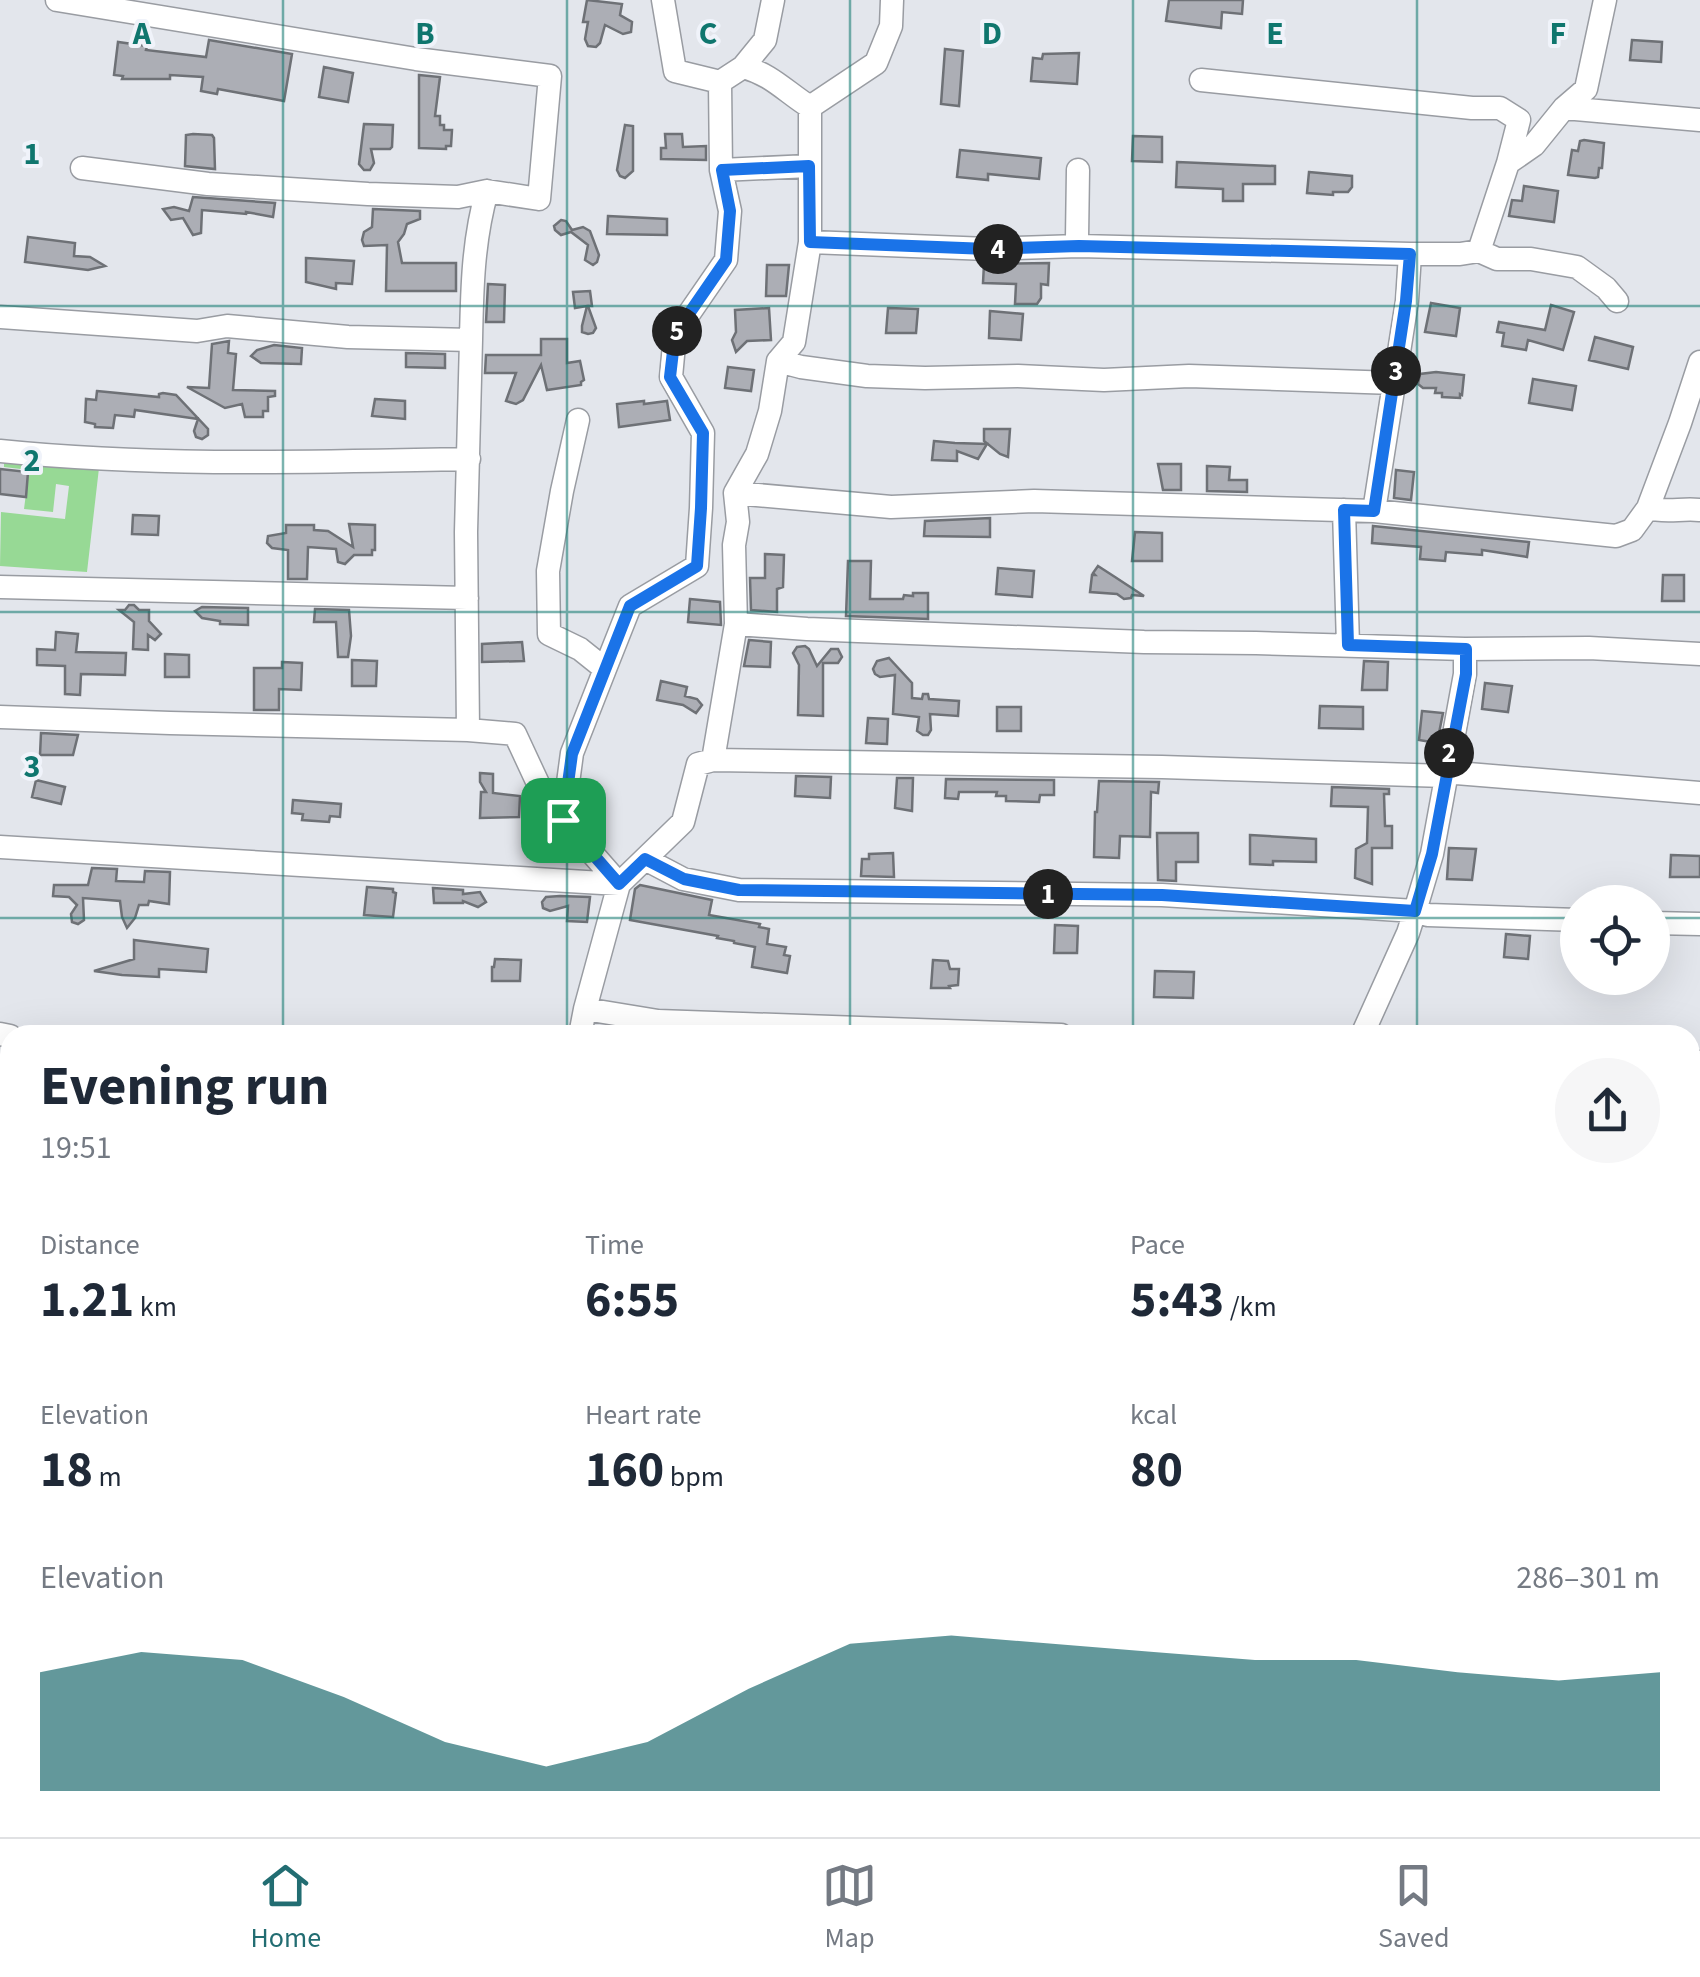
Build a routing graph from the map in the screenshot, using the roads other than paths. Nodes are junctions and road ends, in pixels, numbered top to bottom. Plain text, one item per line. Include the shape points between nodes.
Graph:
1 (57, 0) edge
2 (662, 0) edge
3 (773, 0) edge
4 (892, 0) edge
5 (1605, 0) edge
6 (744, 67) junction
7 (1200, 80) dead end
8 (720, 82) junction
9 (810, 107) junction
10 (1564, 108) junction
11 (1700, 120) edge
12 (1508, 163) junction
13 (809, 166) junction
14 (82, 168) dead end
15 (722, 170) junction
16 (1078, 170) dead end
17 (487, 191) junction
18 (810, 242) junction
19 (1079, 246) junction
20 (1479, 251) junction
21 (1410, 254) junction
22 (1617, 301) dead end
23 (0, 316) edge
24 (470, 340) junction
25 (778, 361) junction
26 (1700, 362) edge
27 (1394, 383) junction
28 (578, 420) dead end
29 (0, 451) edge
30 (469, 459) junction
31 (735, 493) junction
32 (1648, 508) junction
33 (1344, 510) junction
34 (1700, 510) edge
35 (1374, 511) junction
36 (0, 586) edge
37 (467, 598) junction
38 (736, 624) junction
39 (1348, 645) junction
40 (1466, 649) junction
41 (1700, 654) edge
42 (605, 669) junction
43 (0, 717) edge
44 (468, 730) junction
45 (713, 760) junction
46 (1445, 776) junction
47 (1700, 793) edge
48 (563, 820) junction
49 (0, 847) edge
50 (645, 859) junction
51 (619, 884) junction
52 (1415, 911) junction
53 (1560, 920) edge
54 (1670, 923) edge
55 (1700, 924) edge
56 (584, 1009) junction
57 (582, 1025) edge
58 (792, 1025) edge
59 (1367, 1025) edge

1 - 17 street via 550,76 539,199
2 - 8 street via 675,71
3 - 6 street via 764,40
4 - 9 street via 891,26 876,64
5 - 10 street via 1586,89
6 - 8 street
6 - 9 street via 764,72
7 - 12 street via 1500,108 1519,120
8 - 15 street
9 - 13 street
10 - 11 street
10 - 12 street via 1534,145
12 - 20 street
13 - 15 street
13 - 18 street
14 - 17 street via 368,194 458,197
15 - 42 street via 730,211 726,260 675,334 670,377 703,433 697,566 630,606
16 - 19 street
17 - 24 street via 477,225
18 - 19 street
18 - 25 street via 794,342
19 - 21 street
20 - 21 street
20 - 22 street via 1577,268
21 - 27 street
23 - 24 street via 196,332 227,326
24 - 30 street
25 - 27 street via 867,376
25 - 31 street via 757,454
26 - 32 street
27 - 35 street
28 - 42 street via 548,571 549,634
29 - 30 street via 112,461
30 - 37 street
31 - 33 street via 892,507 1034,501
31 - 38 street
32 - 34 street
32 - 35 street via 1632,530 1616,536
33 - 35 street
33 - 39 street
36 - 37 street
37 - 44 street
38 - 39 street
38 - 45 street
39 - 40 street
40 - 41 street
40 - 46 street
42 - 48 street via 572,754
43 - 44 street
44 - 48 street via 515,734
45 - 46 street
45 - 50 street via 698,764 684,822
46 - 47 street
46 - 52 street
48 - 51 street
49 - 51 street
50 - 51 street
50 - 52 street via 684,879 739,890 1162,895
51 - 56 street
52 - 53 street
52 - 59 street
54 - 55 street
56 - 57 street
56 - 58 street via 658,1020

